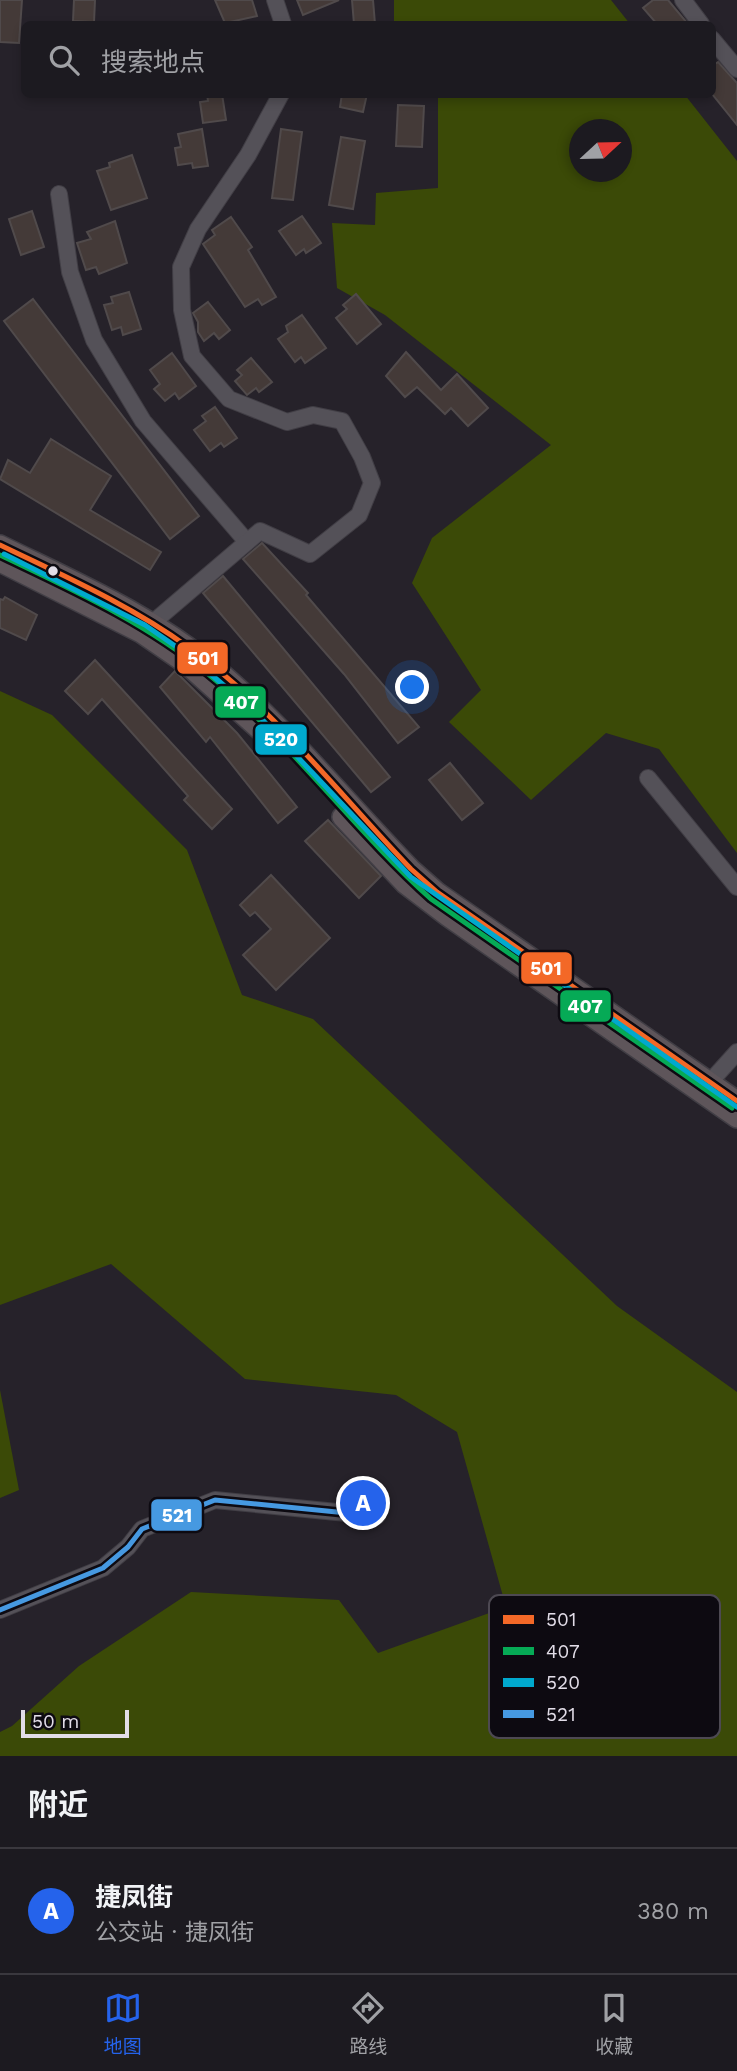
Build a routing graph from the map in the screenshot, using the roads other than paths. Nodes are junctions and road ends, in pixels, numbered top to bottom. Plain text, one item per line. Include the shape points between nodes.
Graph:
1 (275, 0) edge
2 (683, 0) edge
3 (282, 21) edge
4 (699, 21) edge
5 (716, 44) edge
6 (737, 69) edge
7 (279, 98) edge
8 (59, 194) dead end
9 (247, 542) junction
10 (0, 545) edge
11 (0, 562) edge
12 (146, 628) junction
13 (648, 778) dead end
14 (737, 887) edge
15 (737, 1052) edge
16 (710, 1082) junction
17 (737, 1101) edge
18 (737, 1118) edge
19 (377, 1516) dead end
20 (0, 1611) edge

1 - 3 street
2 - 4 street
5 - 6 street
7 - 9 street via 248,155 198,229 181,267 182,310 192,356 229,399 287,422 313,415 342,421 372,483 359,515 310,554 260,531
8 - 9 street via 70,272 94,340 143,421
9 - 12 street
10 - 12 main road via 118,603
11 - 12 main road
12 - 16 main road via 213,666 402,861 438,892
12 - 18 main road via 251,720 405,884
13 - 14 street
15 - 16 street
16 - 17 main road
19 - 20 street via 215,1500 142,1529 103,1568

